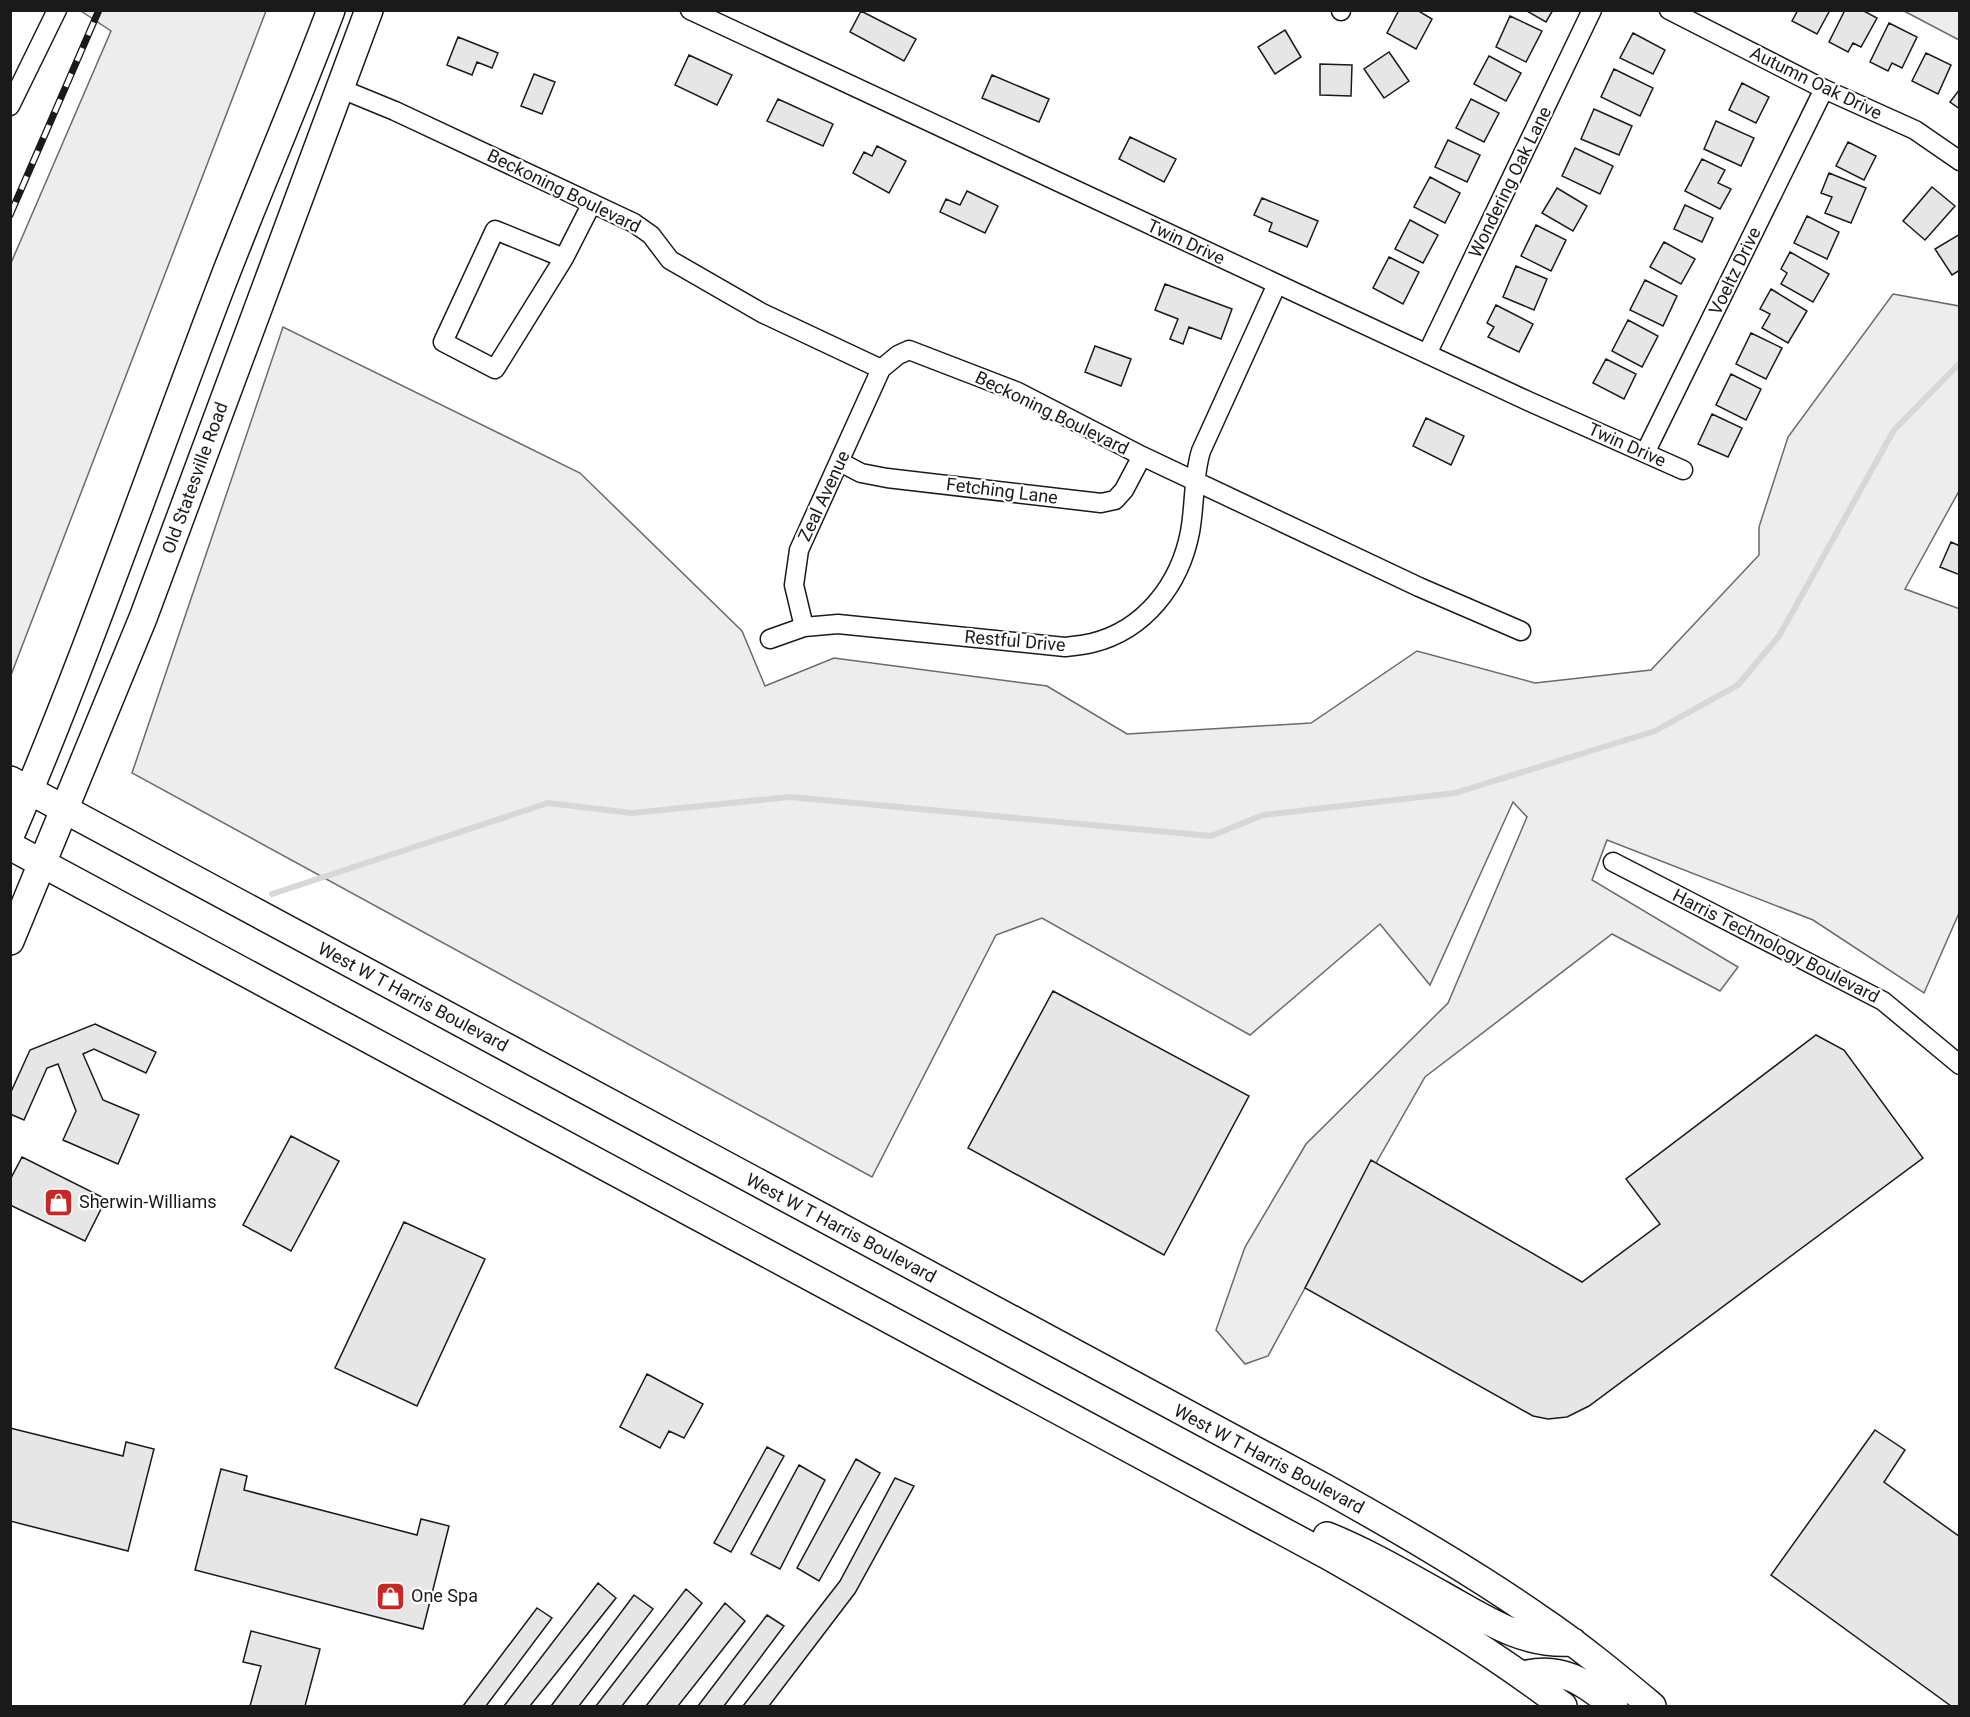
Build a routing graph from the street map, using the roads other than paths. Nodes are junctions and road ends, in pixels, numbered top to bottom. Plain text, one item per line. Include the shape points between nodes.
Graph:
1 (57, 10) edge
2 (331, 10) edge
3 (369, 10) edge
4 (690, 10) edge
5 (1592, 10) edge
6 (1670, 10) edge
7 (339, 88) junction
8 (1824, 89) junction
9 (10, 106) edge
10 (1959, 160) edge
11 (592, 203) junction
12 (564, 258) junction
13 (1277, 284) junction
14 (1427, 354) junction
15 (881, 369) junction
16 (1645, 453) junction
17 (1142, 456) junction
18 (840, 462) junction
19 (1683, 470) dead end
20 (1195, 480) junction
21 (804, 627) junction
22 (1521, 631) dead end
23 (770, 639) dead end
24 (20, 786) edge
25 (65, 810) junction
26 (10, 836) edge
27 (10, 846) edge
28 (1613, 862) dead end
29 (43, 864) junction
30 (10, 941) edge
31 (1959, 1065) edge
32 (1195, 1484) junction
33 (1573, 1642) junction
34 (1523, 1676) junction
35 (1563, 1707) edge
36 (1614, 1707) edge
37 (1652, 1707) edge

1 - 9 street
2 - 24 main road via 223,280 163,444
3 - 7 main road, Old Statesville Road
4 - 13 street, Twin Drive
5 - 14 street, Wondering Oak Lane
6 - 8 street, Autumn Oak Drive
7 - 11 street, Beckoning Boulevard
7 - 25 main road, Old Statesville Road via 143,618
8 - 10 street, Autumn Oak Drive via 1915,130
8 - 16 street, Voeltz Drive
11 - 12 street
11 - 15 street, Beckoning Boulevard via 634,223 651,235 670,260 762,313
12 - 12 street via 495,369 442,342 495,230
13 - 14 street, Twin Drive
13 - 20 street, Restful Drive via 1200,451
14 - 16 street, Twin Drive
15 - 17 street, Beckoning Boulevard via 909,350 922,354 1018,392
15 - 18 street, Zeal Avenue
16 - 19 street, Twin Drive
17 - 18 street, Fetching Lane via 1124,490 1115,500 1101,503 887,478 861,473
17 - 20 street, Beckoning Boulevard
18 - 21 street, Zeal Avenue via 799,550 794,585
20 - 21 street, Restful Drive via 1190,530 1177,574 1149,612 1134,625 1092,644 1065,646 838,624
20 - 22 street, Beckoning Boulevard
21 - 23 street, Restful Drive
24 - 25 main road, West W T Harris Boulevard
24 - 26 main road
25 - 29 main road, Old Statesville Road
25 - 33 main road, West W T Harris Boulevard via 1325,1488 1472,1575
27 - 29 main road
28 - 31 street, Harris Technology Boulevard via 1883,1000
29 - 30 main road, Old Statesville Road
29 - 32 main road
32 - 33 main road via 1331,1538 1519,1635 1557,1643
32 - 34 main road via 1407,1600
33 - 37 main road, West W T Harris Boulevard
34 - 35 main road
34 - 36 main road via 1539,1671 1563,1674

